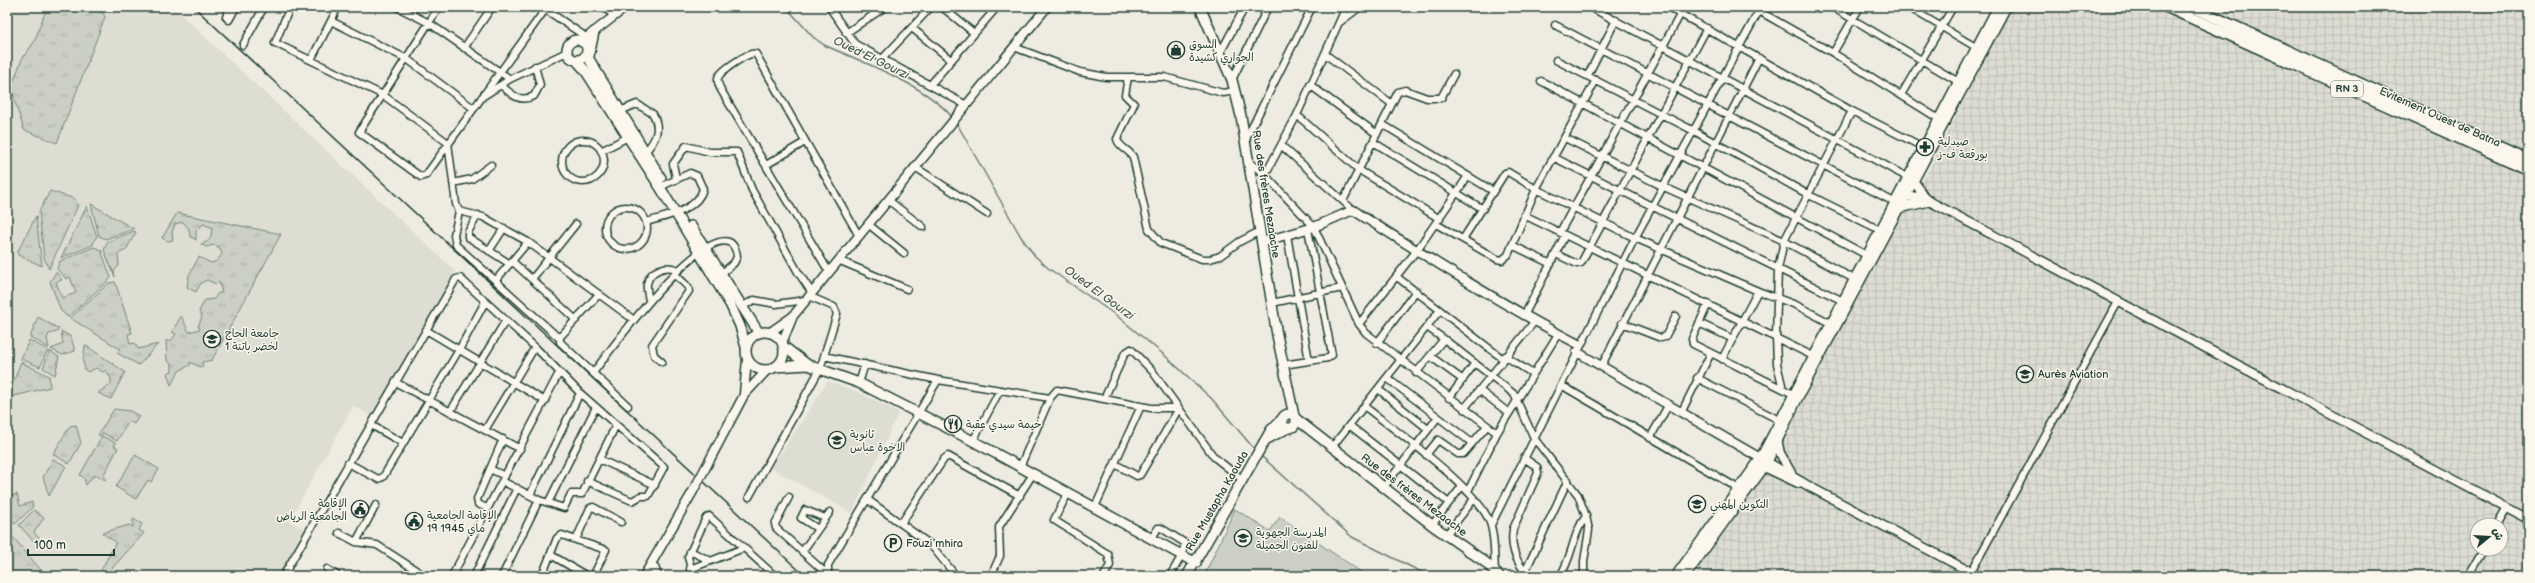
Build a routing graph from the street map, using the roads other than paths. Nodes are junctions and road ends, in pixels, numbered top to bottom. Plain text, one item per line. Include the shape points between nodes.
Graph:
1 (230, 7) edge
2 (236, 7) edge
3 (264, 7) edge
4 (290, 7) edge
5 (338, 7) edge
6 (397, 7) edge
7 (439, 7) edge
8 (492, 7) edge
9 (603, 7) edge
10 (626, 7) edge
11 (829, 7) edge
12 (885, 7) edge
13 (931, 7) edge
14 (942, 7) edge
15 (997, 7) edge
16 (1046, 7) edge
17 (1245, 7) edge
18 (1268, 7) edge
19 (1312, 7) edge
20 (1346, 7) edge
21 (1360, 7) edge
22 (1590, 7) edge
23 (1668, 7) edge
24 (1832, 7) edge
25 (1860, 7) edge
26 (1908, 7) edge
27 (1922, 7) edge
28 (1953, 7) edge
29 (1998, 7) edge
30 (2006, 7) edge
31 (2167, 7) edge
32 (2192, 7) edge
33 (546, 8) edge
34 (1202, 8) edge
35 (1760, 9) edge
36 (1919, 13) junction
37 (614, 15) junction
38 (1680, 15) junction
39 (1853, 19) junction
40 (1616, 20) junction
41 (331, 21) junction
42 (429, 23) junction
43 (1339, 23) junction
44 (1555, 24) dead end
45 (1941, 26) junction
46 (912, 28) junction
47 (1707, 28) junction
48 (846, 33) junction
49 (974, 33) junction
50 (587, 37) junction
51 (243, 45) dead end
52 (1661, 46) junction
53 (1739, 46) junction
54 (1014, 47) junction
55 (2266, 47) junction
56 (464, 48) junction
57 (1601, 49) junction
58 (1980, 50) junction
59 (567, 52) junction
60 (1833, 53) junction
61 (1325, 54) junction
62 (1219, 55) junction
63 (588, 58) junction
64 (883, 58) junction
65 (1759, 58) junction
66 (407, 59) junction
67 (1922, 59) junction
68 (311, 60) junction
69 (576, 60) junction
70 (951, 60) junction
71 (1556, 60) dead end
72 (1690, 61) junction
73 (535, 66) junction
74 (498, 72) junction
75 (1647, 73) junction
76 (1454, 74) dead end
77 (1588, 75) junction
78 (1128, 77) junction
79 (510, 79) junction
80 (1723, 79) junction
81 (1232, 80) junction
82 (1596, 80) junction
83 (1540, 81) dead end
84 (931, 84) junction
85 (1961, 84) junction
86 (502, 85) junction
87 (1310, 85) junction
88 (1674, 87) junction
89 (1741, 89) junction
90 (1235, 91) junction
91 (1902, 95) junction
92 (383, 96) junction
93 (479, 99) junction
94 (1633, 99) junction
95 (1392, 104) junction
96 (1583, 104) junction
97 (966, 105) junction
98 (1708, 105) junction
99 (473, 108) junction
100 (620, 111) junction
101 (1852, 111) junction
102 (1660, 114) junction
103 (1297, 115) junction
104 (1728, 116) junction
105 (1939, 118) junction
106 (1620, 123) junction
107 (1382, 124) junction
108 (1694, 131) junction
109 (1377, 134) junction
110 (631, 136) junction
111 (1565, 138) junction
112 (1648, 138) junction
113 (1246, 140) junction
114 (1837, 140) junction
115 (804, 142) junction
116 (1373, 142) junction
117 (448, 143) junction
118 (1714, 144) junction
119 (1282, 146) junction
120 (1923, 147) junction
121 (601, 151) junction
122 (645, 152) junction
123 (1681, 156) junction
124 (1553, 157) junction
125 (1601, 157) junction
126 (2528, 160) edge
127 (1249, 162) junction
128 (491, 165) dead end
129 (766, 165) junction
130 (1823, 165) junction
131 (915, 167) junction
132 (1703, 167) junction
133 (2528, 169) edge
134 (1359, 170) junction
135 (1630, 171) junction
136 (1265, 175) junction
137 (1592, 175) junction
138 (1468, 176) junction
139 (676, 178) junction
140 (1911, 179) junction
141 (453, 183) junction
142 (662, 185) junction
143 (1664, 187) junction
144 (1536, 189) junction
145 (1620, 190) junction
146 (1493, 191) junction
147 (1457, 193) junction
148 (1809, 195) junction
149 (1921, 196) junction
150 (1905, 197) junction
151 (1687, 198) junction
152 (888, 200) junction
153 (1343, 200) junction
154 (1929, 201) junction
155 (1897, 205) junction
156 (1652, 207) junction
157 (1573, 208) junction
158 (1483, 209) junction
159 (1353, 210) junction
160 (459, 211) junction
161 (679, 212) junction
162 (987, 214) dead end
163 (478, 215) junction
164 (1524, 215) junction
165 (1797, 217) junction
166 (1675, 218) junction
167 (646, 222) junction
168 (1438, 222) junction
169 (1604, 223) junction
170 (576, 224) dead end
171 (868, 224) junction
172 (923, 227) dead end
173 (504, 228) junction
174 (1311, 228) junction
175 (1880, 230) junction
176 (1260, 231) junction
177 (1563, 234) junction
178 (1287, 235) junction
179 (859, 236) junction
180 (1636, 238) junction
181 (1463, 240) junction
182 (1784, 241) junction
183 (528, 242) junction
184 (1262, 242) junction
185 (1512, 245) junction
186 (1589, 247) junction
187 (1660, 248) junction
188 (1418, 250) junction
189 (489, 251) junction
190 (703, 251) junction
191 (904, 253) dead end
192 (1556, 254) junction
193 (549, 257) junction
194 (1870, 257) junction
195 (838, 260) junction
196 (512, 263) junction
197 (1551, 264) junction
198 (1622, 265) junction
199 (1778, 269) junction
200 (676, 272) junction
201 (829, 272) junction
202 (721, 274) junction
203 (1646, 276) junction
204 (1397, 277) junction
205 (532, 279) junction
206 (1854, 279) junction
207 (496, 280) junction
208 (1342, 288) junction
209 (907, 289) dead end
210 (1416, 291) junction
211 (1758, 291) junction
212 (599, 294) junction
213 (1321, 294) junction
214 (809, 296) junction
215 (1776, 296) junction
216 (1299, 299) junction
217 (649, 300) junction
218 (485, 302) junction
219 (1845, 302) junction
220 (2118, 302) junction
221 (1272, 303) junction
222 (1708, 304) junction
223 (741, 307) junction
224 (1440, 310) junction
225 (793, 316) junction
226 (1524, 316) junction
227 (1676, 316) dead end
228 (506, 320) junction
229 (576, 320) junction
230 (634, 320) junction
231 (1742, 320) junction
232 (1534, 322) junction
233 (1830, 322) junction
234 (1622, 323) junction
235 (1699, 323) junction
236 (1359, 324) junction
237 (1427, 327) junction
238 (426, 330) junction
239 (759, 333) junction
240 (769, 333) junction
241 (1558, 334) junction
242 (1776, 337) junction
243 (560, 339) junction
244 (1444, 339) junction
245 (1733, 339) junction
246 (1377, 343) junction
247 (782, 345) junction
248 (535, 347) junction
249 (746, 347) junction
250 (1579, 349) junction
251 (459, 350) junction
252 (1711, 352) junction
253 (824, 356) junction
254 (1430, 356) junction
255 (1815, 357) junction
256 (1504, 358) junction
257 (1722, 358) junction
258 (747, 359) junction
259 (1400, 360) junction
260 (480, 361) junction
261 (1309, 361) junction
262 (662, 362) dead end
263 (1476, 363) junction
264 (865, 364) junction
265 (808, 365) junction
266 (1602, 365) junction
267 (1283, 366) junction
268 (771, 369) junction
269 (820, 369) junction
270 (559, 373) junction
271 (593, 373) junction
272 (1416, 373) junction
273 (1533, 374) junction
274 (1490, 375) junction
275 (1387, 378) junction
276 (1697, 378) junction
277 (938, 380) junction
278 (1463, 380) junction
279 (395, 382) junction
280 (514, 382) junction
281 (859, 382) junction
282 (1561, 385) junction
283 (1378, 389) junction
284 (1783, 389) junction
285 (1000, 390) junction
286 (1479, 390) junction
287 (580, 393) junction
288 (744, 395) junction
289 (1795, 395) junction
290 (1050, 398) junction
291 (1449, 398) junction
292 (1104, 399) junction
293 (1517, 400) junction
294 (428, 401) junction
295 (545, 401) junction
296 (1669, 404) junction
297 (628, 406) dead end
298 (1141, 406) junction
299 (1364, 406) junction
300 (596, 407) junction
301 (1179, 409) junction
302 (1464, 409) junction
303 (1682, 411) junction
304 (450, 412) junction
305 (1509, 413) junction
306 (920, 414) junction
307 (1438, 416) junction
308 (1289, 417) junction
309 (1782, 422) junction
310 (371, 425) junction
311 (616, 425) junction
312 (1349, 425) junction
313 (1487, 426) junction
314 (1289, 428) junction
315 (1428, 429) junction
316 (485, 430) junction
317 (1497, 433) junction
318 (1314, 434) junction
319 (1267, 438) junction
320 (1534, 438) junction
321 (1650, 438) junction
322 (503, 439) junction
323 (1777, 439) junction
324 (973, 441) junction
325 (403, 443) junction
326 (1472, 443) junction
327 (1415, 446) junction
328 (1332, 447) junction
329 (520, 448) junction
330 (1426, 455) junction
331 (1524, 458) junction
332 (599, 459) junction
333 (1762, 462) junction
334 (348, 463) junction
335 (1114, 464) junction
336 (1400, 465) junction
337 (1020, 467) junction
338 (490, 469) junction
339 (1033, 474) junction
340 (1793, 475) junction
341 (504, 478) junction
342 (1243, 480) junction
343 (1568, 480) junction
344 (587, 481) junction
345 (654, 485) junction
346 (1462, 486) junction
347 (1384, 487) junction
348 (517, 488) junction
349 (1812, 488) junction
350 (1468, 491) junction
351 (1743, 491) junction
352 (1068, 493) junction
353 (530, 495) junction
354 (1020, 496) junction
355 (749, 497) dead end
356 (789, 497) dead end
357 (1474, 498) junction
358 (539, 500) junction
359 (868, 500) junction
360 (548, 503) junction
361 (1449, 503) junction
362 (376, 504) dead end
363 (1095, 507) junction
364 (487, 508) junction
365 (2507, 508) junction
366 (830, 512) dead end
367 (1586, 516) junction
368 (2502, 517) edge
369 (826, 518) junction
370 (2528, 519) edge
371 (621, 522) dead end
372 (902, 522) junction
373 (1432, 525) junction
374 (1491, 525) junction
375 (818, 530) junction
376 (339, 533) dead end
377 (1446, 535) junction
378 (667, 537) junction
379 (1152, 538) junction
380 (576, 540) junction
381 (356, 542) junction
382 (744, 548) junction
383 (690, 551) junction
384 (802, 552) junction
385 (550, 555) junction
386 (1182, 555) junction
387 (2479, 557) edge
388 (711, 561) junction
389 (1196, 562) junction
390 (654, 567) junction
391 (327, 569) dead end
392 (690, 569) junction
393 (1971, 572) edge
394 (1497, 574) edge
395 (1527, 574) edge
396 (335, 575) edge
397 (647, 575) edge
398 (828, 575) edge
399 (283, 576) edge
400 (425, 576) edge
401 (452, 576) edge
402 (474, 576) edge
403 (502, 576) edge
404 (542, 576) edge
405 (588, 576) edge
406 (593, 576) edge
407 (656, 576) edge
408 (693, 576) edge
409 (775, 576) edge
410 (956, 576) edge
411 (991, 576) edge
412 (1104, 576) edge
413 (1170, 576) edge
414 (1187, 576) edge
415 (1560, 576) edge
416 (1584, 576) edge
417 (1676, 576) edge
418 (1685, 576) edge
419 (1960, 576) edge
420 (2468, 576) edge

1 - 2 street via 226,17 229,20
3 - 51 street
4 - 68 street via 274,42
5 - 41 street
6 - 42 street
7 - 42 street
8 - 56 street
9 - 37 street
10 - 37 street
11 - 48 street
12 - 48 street
13 - 46 street
14 - 49 street
15 - 49 street
16 - 54 street
17 - 62 street
18 - 81 street
19 - 113 street
20 - 43 street
21 - 43 street
22 - 40 street
23 - 38 street
24 - 39 street
25 - 39 street
26 - 36 street
27 - 36 street
28 - 45 street
29 - 58 main road
30 - 58 main road
31 - 55 highway, Evitement Ouest de Batna / RN 3
32 - 55 highway, Evitement Ouest de Batna / RN 3
33 - 50 street
33 - 74 street
34 - 62 main road, Rue des frères Mezaache
35 - 53 street
35 - 60 street
36 - 45 street
37 - 50 street
38 - 47 street
38 - 52 street
39 - 60 street
39 - 67 street
40 - 52 street
40 - 57 street
41 - 66 street
41 - 68 street
42 - 56 street
42 - 66 street
43 - 61 street
44 - 57 street
45 - 58 street
45 - 67 street
46 - 64 street
46 - 70 street
47 - 53 street
47 - 72 street
48 - 64 street via 859,46
49 - 70 street
50 - 59 main road via 570,44
50 - 63 main road
50 - 63 main road via 585,45
52 - 72 street
52 - 75 street
53 - 65 street
53 - 80 street
54 - 78 street via 1080,72 1106,77
54 - 97 street
55 - 126 highway, Evitement Ouest de Batna / RN 3
55 - 133 highway, Evitement Ouest de Batna / RN 3
56 - 74 street
57 - 75 street
57 - 77 street
58 - 85 main road
59 - 69 main road
59 - 73 street
60 - 91 street
61 - 87 street
61 - 95 street
62 - 81 main road, Rue des frères Mezaache
63 - 69 main road
63 - 100 main road
64 - 84 street
65 - 89 street
65 - 101 street
66 - 92 street
66 - 99 street
67 - 85 street
67 - 91 street
68 - 92 street
69 - 110 main road
70 - 84 street
71 - 77 street
72 - 80 street
72 - 88 street
73 - 79 street
73 - 86 street via 540,85 534,96 523,100 517,98
74 - 79 street
74 - 93 street
75 - 88 street
75 - 94 street
76 - 95 street via 1441,98 1427,98 1404,90 1398,92
77 - 82 street
78 - 90 street via 1164,77 1224,93
78 - 176 street via 1125,95 1134,104 1116,138 1133,157 1149,229 1156,240 1202,259 1210,259 1220,256
79 - 86 street
80 - 89 street
80 - 98 street
81 - 90 main road, Rue des frères Mezaache
82 - 94 street
82 - 96 street
83 - 96 street
84 - 97 street
85 - 105 main road
85 - 140 main road
86 - 93 street
87 - 103 street
87 - 109 street
88 - 98 street
88 - 102 street
89 - 104 street
89 - 114 street
90 - 113 main road, Rue des frères Mezaache
91 - 105 street
92 - 117 street
92 - 117 street via 359,132 421,177 426,175
93 - 99 street
94 - 102 street
94 - 106 street
95 - 107 street
96 - 106 street
96 - 111 street
97 - 131 street
98 - 104 street
98 - 108 street
99 - 117 street
100 - 110 main road
100 - 122 street via 637,104 653,114 658,130 653,143
101 - 114 street
101 - 120 street
102 - 108 street
102 - 112 street
103 - 119 street
103 - 134 street
104 - 118 street
104 - 130 street
105 - 120 main road
106 - 112 street
106 - 125 street
107 - 109 street
107 - 138 street
108 - 118 street
108 - 123 street
109 - 116 street
110 - 121 street
110 - 122 main road
110 - 142 main road
111 - 124 street
111 - 125 street
112 - 123 street
112 - 135 street
113 - 127 main road, Rue des frères Mezaache
114 - 130 street
114 - 140 street
115 - 129 street
115 - 129 street via 756,54 749,54 720,74 718,80 721,90
115 - 179 street
116 - 134 street
116 - 147 street
117 - 141 street
118 - 132 street
118 - 148 street
119 - 136 street
119 - 153 street
120 - 140 main road
121 - 121 street via 588,141 575,142 563,154 565,171 578,182 591,180 598,176 603,168
122 - 142 main road
123 - 132 street
123 - 143 street
124 - 137 street
124 - 144 street
125 - 135 street
125 - 137 street
127 - 136 street
127 - 176 main road, Rue des frères Mezaache
128 - 141 street via 472,179
129 - 201 street
130 - 148 street
130 - 155 street
131 - 152 street
131 - 162 street
132 - 151 street
132 - 165 street
134 - 153 street
134 - 168 street
135 - 143 street
135 - 145 street
136 - 174 street
137 - 145 street
137 - 157 street
138 - 146 street
138 - 147 street
139 - 142 street
139 - 161 street via 687,173 694,174 703,186 697,200
139 - 214 street via 673,164 686,146 710,152 737,152 752,190
140 - 149 street
140 - 150 main road
140 - 155 main road
141 - 160 street
142 - 161 main road
143 - 151 street
143 - 156 street
144 - 146 street via 1506,172
144 - 157 street
144 - 164 street
145 - 156 street
145 - 169 street
146 - 158 street
147 - 158 street
147 - 168 street
148 - 165 street
148 - 175 street
149 - 150 street
149 - 154 street
150 - 155 main road
151 - 166 street
151 - 182 street
152 - 171 street
152 - 172 street
153 - 159 street
154 - 155 main road
154 - 220 street
155 - 175 main road
155 - 194 main road
156 - 166 street
156 - 180 street
157 - 169 street
157 - 177 street
158 - 181 street
159 - 174 street
159 - 188 street
160 - 163 street
160 - 207 street via 454,235 456,245
161 - 167 street
161 - 190 main road
163 - 173 street
163 - 189 street via 468,235
164 - 177 street
164 - 185 street
165 - 182 street
165 - 194 street
166 - 187 street
166 - 199 street
167 - 167 street via 635,208 618,208 610,213 606,221 605,234 617,247 625,250 634,248 644,239 647,231
168 - 181 street
168 - 188 street
169 - 180 street
169 - 186 street
170 - 193 street
171 - 179 street
171 - 191 street
173 - 183 street
173 - 189 street
174 - 178 street
174 - 208 street
174 - 213 street
175 - 194 main road
176 - 184 main road, Rue des frères Mezaache
177 - 186 street
177 - 192 street
178 - 184 street
178 - 216 street
179 - 195 street
180 - 187 street
180 - 198 street
181 - 185 street via 1502,260 1508,255
182 - 199 street
182 - 206 street
183 - 193 street
183 - 196 street
184 - 221 main road, Rue des frères Mezaache
185 - 197 street
186 - 192 street via 1580,264
186 - 198 street
187 - 203 street
187 - 211 street
188 - 204 street
188 - 226 street
189 - 196 street
190 - 200 street
190 - 202 main road
190 - 202 street via 722,241 733,245 737,254 736,260
190 - 249 main road via 735,312
192 - 197 street
193 - 205 street
193 - 212 street
194 - 206 main road
194 - 219 main road
195 - 201 street
195 - 209 street
196 - 205 street
196 - 207 street
197 - 226 street
198 - 203 street
198 - 250 street
199 - 215 street
199 - 219 street
200 - 217 street
200 - 217 street via 666,267 652,274 647,284
200 - 262 street via 689,291 652,345 654,355
201 - 214 street
202 - 223 main road
203 - 222 street
203 - 234 street
204 - 210 street
204 - 236 street
205 - 229 street
206 - 219 main road
207 - 243 street
208 - 213 street
208 - 236 street
210 - 224 street
210 - 246 street
211 - 215 street
211 - 231 street
212 - 229 street
212 - 230 street
213 - 216 street
213 - 261 street via 1332,355
214 - 223 street via 776,304 754,300
214 - 225 street
214 - 253 street via 834,307 837,311
215 - 233 street
215 - 242 street
216 - 221 street
216 - 261 street
217 - 230 street
218 - 228 street
218 - 238 street via 460,278 456,279
218 - 251 street
219 - 233 main road
219 - 255 main road
220 - 365 street via 2297,394
220 - 393 street
221 - 267 main road, Rue des frères Mezaache
222 - 231 street
222 - 235 street
223 - 239 main road
224 - 237 street
224 - 256 street
225 - 240 street
225 - 247 street
226 - 232 street
227 - 234 street via 1662,338
228 - 248 street
228 - 260 street
229 - 243 street
230 - 271 street
231 - 242 street
231 - 245 street
232 - 241 street
232 - 256 street
233 - 255 main road
234 - 266 street
235 - 245 street
235 - 252 street via 1691,341
236 - 246 street
237 - 244 street
237 - 259 street
238 - 251 street
238 - 279 street
239 - 240 main road
239 - 249 main road via 749,340
240 - 247 main road
241 - 250 street
241 - 273 street
242 - 255 street
242 - 284 street via 1777,364
243 - 271 street
244 - 254 street
244 - 263 street
245 - 257 street
246 - 259 street
247 - 265 main road
247 - 268 main road via 781,360
248 - 270 street
248 - 280 street
249 - 258 main road
250 - 266 street
250 - 282 street
251 - 260 street
251 - 294 street
252 - 257 street
252 - 276 street
253 - 264 street
253 - 269 street
254 - 272 street
254 - 278 street
255 - 289 main road
256 - 273 street
256 - 274 street
257 - 284 street
258 - 268 main road via 752,365
258 - 288 street
259 - 272 street
259 - 275 street
260 - 280 street
260 - 304 street
261 - 267 street
263 - 274 street
263 - 278 street
264 - 277 street
264 - 281 street
265 - 268 main road
265 - 269 main road
266 - 296 street
267 - 308 main road, Rue des frères Mezaache
268 - 288 street
269 - 281 main road
269 - 355 street
270 - 287 street
270 - 295 street
271 - 297 street
272 - 291 street
273 - 293 street
274 - 286 street
274 - 293 street via 1510,390
275 - 283 street
275 - 307 street
276 - 303 street
276 - 309 street
277 - 285 street
277 - 306 street
278 - 291 street
279 - 294 street
279 - 310 street
280 - 295 street
280 - 316 street
281 - 306 main road
282 - 320 street
282 - 321 street
283 - 299 street
283 - 315 street
284 - 289 street
285 - 290 street
285 - 324 street
286 - 302 street
286 - 305 street
287 - 300 street
287 - 353 street
288 - 378 street, bridge
289 - 309 main road
290 - 292 street via 1059,390
290 - 337 street
291 - 302 street
292 - 298 street
292 - 301 street via 1125,353 1131,349 1153,372
293 - 305 street
293 - 320 street
294 - 304 street
294 - 325 street
295 - 329 street
296 - 303 street
296 - 321 street
298 - 301 street
298 - 335 street
299 - 312 street
299 - 327 street
300 - 311 street
300 - 360 street
301 - 335 street via 1140,475 1137,476
301 - 342 street via 1214,457
302 - 313 street
303 - 333 street
304 - 316 street
305 - 317 street
306 - 324 main road
306 - 359 street
307 - 315 street
307 - 326 street
308 - 314 main road via 1283,423
308 - 318 main road, Rue des frères Mezaache
308 - 319 main road, Rue Mustapha Kaouda
309 - 323 main road
309 - 333 main road
310 - 325 street
310 - 334 street
311 - 332 street
311 - 345 street via 663,466
312 - 328 street
312 - 336 street
313 - 317 street
313 - 326 street
314 - 318 main road, Rue des frères Mezaache
314 - 319 main road
315 - 327 street
316 - 322 street
317 - 350 street
318 - 328 main road, Rue des frères Mezaache
319 - 342 main road, Rue Mustapha Kaouda
320 - 331 street
320 - 343 street
321 - 351 street
322 - 329 street
322 - 338 street
323 - 333 main road
323 - 340 street via 1782,458
324 - 337 main road
325 - 334 street via 382,478 378,479
326 - 330 street via 1460,454 1437,440
327 - 330 street
327 - 336 street
328 - 347 main road, Rue des frères Mezaache
329 - 341 street
330 - 346 street
331 - 374 street
331 - 395 street via 1538,471 1512,533 1515,558
332 - 344 street
332 - 345 street
333 - 340 street
333 - 349 street
333 - 351 main road
334 - 399 street
335 - 363 street
336 - 347 street
336 - 361 street
337 - 339 main road
338 - 341 street
338 - 364 street via 477,499 478,504
339 - 352 main road
339 - 354 street
340 - 349 street
341 - 348 street
341 - 364 street
342 - 389 main road, Rue Mustapha Kaouda
343 - 367 street
343 - 395 street
344 - 345 street via 632,502 641,496 648,497
344 - 360 street via 582,494 570,495 564,508
346 - 350 street
346 - 361 street
347 - 373 main road, Rue des frères Mezaache
348 - 353 street
348 - 402 street
349 - 393 street
350 - 357 street
351 - 417 main road
351 - 418 main road
352 - 363 main road
352 - 412 street via 1054,520 1108,554 1110,565
353 - 358 street
354 - 372 street via 948,456
354 - 411 street via 999,527 1000,556
356 - 384 street via 775,524 778,531
357 - 374 street
357 - 377 street
358 - 360 street
358 - 403 street
359 - 372 street
359 - 398 street via 828,565
361 - 373 street
362 - 381 street
363 - 379 main road
364 - 401 street
365 - 368 street
365 - 370 street
366 - 369 street
367 - 415 street via 1578,529 1572,553
367 - 416 street via 1589,530
369 - 375 street
369 - 375 street via 805,510 801,518
371 - 380 street via 591,507
372 - 410 street via 931,545
373 - 377 main road, Rue des frères Mezaache
374 - 394 street
375 - 384 street
376 - 381 street
377 - 394 main road, Rue des frères Mezaache
378 - 390 street via 666,546
378 - 397 street via 661,544
379 - 386 main road
379 - 386 street via 1160,528 1181,539 1185,546
380 - 385 street via 562,535 557,538
380 - 406 street via 606,550
381 - 400 street via 377,545
382 - 383 street via 709,516
382 - 388 street
382 - 409 street
383 - 388 street
383 - 392 street
384 - 398 street
385 - 404 street
385 - 405 street
386 - 389 main road
386 - 413 street
387 - 420 street
388 - 392 street
389 - 414 main road, Rue Mustapha Kaouda
390 - 397 street
390 - 407 street
391 - 396 street
392 - 408 street
393 - 419 street

